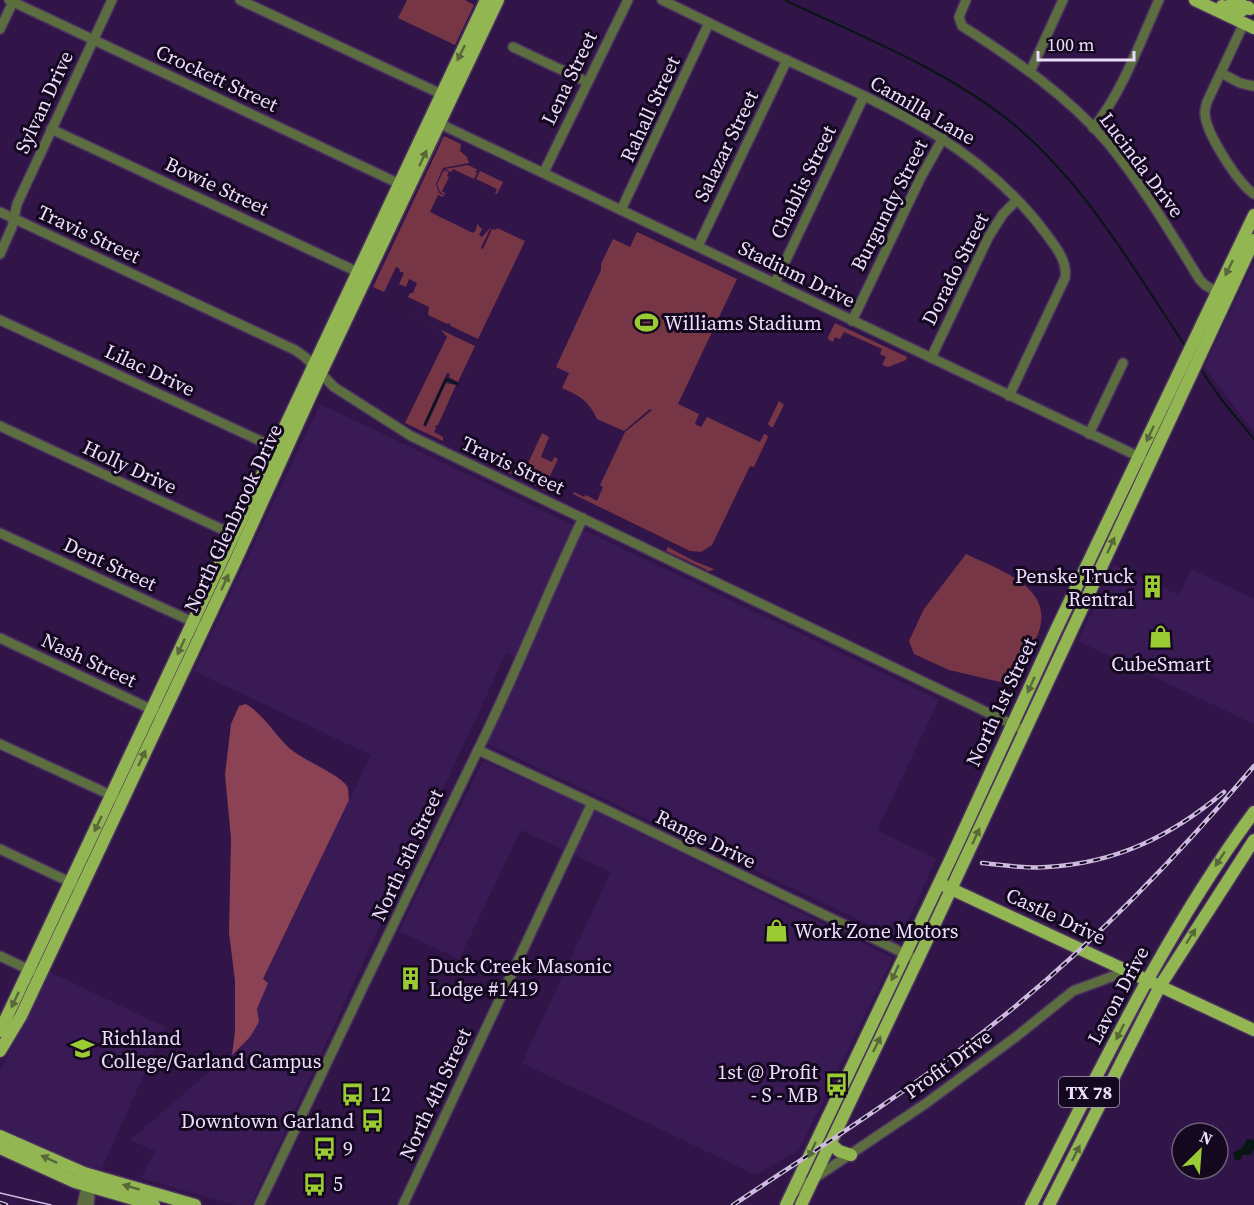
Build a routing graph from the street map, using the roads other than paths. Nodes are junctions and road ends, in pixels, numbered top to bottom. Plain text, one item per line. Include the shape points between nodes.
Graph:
1 (112, 0) edge
2 (240, 0) edge
3 (628, 0) edge
4 (662, 0) edge
5 (966, 0) edge
6 (1063, 0) edge
7 (1159, 0) edge
8 (1232, 0) edge
9 (12, 1) edge
10 (488, 2) edge
11 (1201, 3) edge
12 (1251, 9) edge
13 (710, 23) junction
14 (1249, 26) edge
15 (0, 29) edge
16 (93, 39) junction
17 (513, 47) dead end
18 (787, 60) junction
19 (1030, 72) junction
20 (1221, 73) junction
21 (587, 82) junction
22 (1253, 86) edge
23 (441, 94) junction
24 (864, 96) junction
25 (435, 121) junction
26 (1093, 128) junction
27 (51, 129) junction
28 (943, 138) junction
29 (544, 172) junction
30 (404, 187) junction
31 (1254, 194) edge
32 (1017, 200) junction
33 (621, 210) junction
34 (0, 212) edge
35 (1254, 216) edge
36 (13, 218) junction
37 (1254, 240) edge
38 (698, 246) junction
39 (0, 254) edge
40 (362, 274) junction
41 (775, 283) junction
42 (1222, 295) junction
43 (0, 320) edge
44 (852, 321) junction
45 (1199, 346) junction
46 (931, 358) junction
47 (1184, 362) junction
48 (1124, 363) dead end
49 (317, 370) junction
50 (1009, 396) junction
51 (1172, 415) junction
52 (0, 426) edge
53 (1089, 434) junction
54 (280, 450) junction
55 (1144, 460) junction
56 (583, 518) junction
57 (0, 533) edge
58 (240, 538) junction
59 (199, 625) junction
60 (0, 638) edge
61 (1050, 642) junction
62 (1063, 648) junction
63 (157, 712) junction
64 (1019, 727) junction
65 (0, 744) edge
66 (1003, 745) junction
67 (478, 750) junction
68 (1015, 751) junction
69 (116, 798) junction
70 (592, 802) junction
71 (1254, 812) edge
72 (1254, 840) edge
73 (0, 849) edge
74 (938, 883) junction
75 (76, 885) junction
76 (951, 889) junction
77 (904, 954) junction
78 (0, 956) edge
79 (918, 960) junction
80 (1127, 971) junction
81 (34, 972) junction
82 (1146, 980) junction
83 (1160, 986) junction
84 (0, 1030) edge
85 (1254, 1030) edge
86 (0, 1051) edge
87 (855, 1074) junction
88 (0, 1136) edge
89 (830, 1143) junction
90 (0, 1148) edge
91 (851, 1155) junction
92 (813, 1180) junction
93 (91, 1181) junction
94 (789, 1199) edge
95 (82, 1205) edge
96 (89, 1205) edge
97 (154, 1205) edge
98 (195, 1205) edge
99 (259, 1205) edge
100 (402, 1205) edge
101 (801, 1205) edge
102 (1031, 1205) edge
103 (1049, 1205) edge

1 - 16 street, Sylvan Drive
2 - 23 street
3 - 21 street, Lena Street
4 - 13 street, Camilla Lane
5 - 19 street, Lucinda Drive via 960,12 962,26
6 - 19 street
7 - 26 street via 1119,87
8 - 12 main road
9 - 15 street
9 - 16 street, Crockett Street
10 -> 23 main road, North Glenbrook Drive
10 - 25 main road, North Glenbrook Drive
11 - 12 main road via 1241,11
11 - 14 main road
13 - 18 street, Camilla Lane
13 - 33 street, Rahall Street
14 - 20 street
16 - 27 street, Sylvan Drive
16 - 30 street, Crockett Street
17 - 21 street
18 - 24 street, Camilla Lane
18 - 38 street, Salazar Street
19 - 26 street, Lucinda Drive
20 - 22 street
20 - 31 street via 1207,102 1209,130 1238,178
21 - 29 street, Lena Street
23 - 25 main road, North Glenbrook Drive
24 - 28 street, Camilla Lane
24 - 41 street, Chablis Street
25 - 29 street, Stadium Drive
25 - 30 main road, North Glenbrook Drive
26 - 42 street, Lucinda Drive via 1152,202 1200,280
27 - 36 street, Sylvan Drive
27 - 40 street, Bowie Street
28 - 32 street, Camilla Lane via 980,164
28 - 44 street, Burgundy Street
29 - 33 street, Stadium Drive
30 - 40 main road, North Glenbrook Drive
32 - 46 street, Dorado Street via 989,236
32 - 50 street, Camilla Lane via 1059,251 1067,269
33 - 38 street, Stadium Drive
34 - 36 street, Travis Street
35 -> 42 main road, North 1st Street
36 - 39 street, Sylvan Drive
36 - 49 street, Travis Street via 295,350
37 - 42 main road, North 1st Street
38 - 41 street, Stadium Drive
40 - 49 main road, North Glenbrook Drive
41 - 44 street, Stadium Drive
42 - 45 main road, North 1st Street
43 - 54 street, Lilac Drive
44 - 46 street, Stadium Drive
45 - 47 main road, North 1st Street
45 - 51 main road, North 1st Street via 1193,372
46 - 50 street, Stadium Drive
47 - 51 main road via 1170,409
47 -> 55 main road, North 1st Street
48 - 53 street
49 - 54 main road, North Glenbrook Drive
49 - 56 street, Travis Street via 343,393 404,432
50 - 53 street, Stadium Drive
51 - 55 main road, North 1st Street
52 - 58 street, Holly Drive
53 - 55 street, Stadium Drive
54 - 58 main road, North Glenbrook Drive
55 - 61 main road, North 1st Street
62 -> 55 main road, North 1st Street
56 - 64 street, Travis Street
56 - 67 street, North 5th Street
57 - 59 street, Dent Street
58 - 59 main road, North Glenbrook Drive
59 - 63 main road, North Glenbrook Drive
60 - 63 street, Nash Street
61 - 62 main road
61 -> 64 main road, North 1st Street
62 - 64 main road, North 1st Street
63 - 69 main road, North Glenbrook Drive
64 - 66 main road, North 1st Street
64 - 68 main road, North 1st Street
65 - 69 street
66 - 68 main road
66 - 74 main road, North 1st Street
67 - 70 street, Range Drive
67 - 99 street, North 5th Street
76 -> 68 main road, North 1st Street
69 - 75 main road, North Glenbrook Drive
70 - 77 street, Range Drive
70 - 100 street, North 4th Street
71 -> 82 main road, Lavon Drive / TX 78 via 1194,899
83 -> 72 main road, Lavon Drive / TX 78
73 - 75 street
74 - 76 main road, Castle Drive
74 - 77 main road, North 1st Street
75 - 81 main road, North Glenbrook Drive
76 - 79 main road, North 1st Street
76 - 80 main road, Castle Drive
77 - 79 street, Range Drive
77 -> 87 main road, North 1st Street
78 - 81 street
87 -> 79 main road, North 1st Street
80 - 82 main road, Castle Drive
80 - 91 street, Profit Drive via 1073,991 985,1060
81 -> 84 main road, North Glenbrook Drive
81 - 86 main road, North Glenbrook Drive via 21,1016
82 - 83 main road, Castle Drive
82 -> 102 main road, Lavon Drive / TX 78
83 - 85 main road, Castle Drive
103 -> 83 main road, Lavon Drive / TX 78
87 - 89 main road, North 1st Street
87 -> 94 main road, North 1st Street
93 -> 88 main road
89 - 91 main road
89 - 92 main road, North 1st Street
90 - 93 main road via 58,1175
91 - 92 street, Profit Drive
92 - 94 street, Profit Drive
92 - 101 main road, North 1st Street
93 - 95 street
93 - 96 street
93 - 97 main road
98 -> 93 main road

